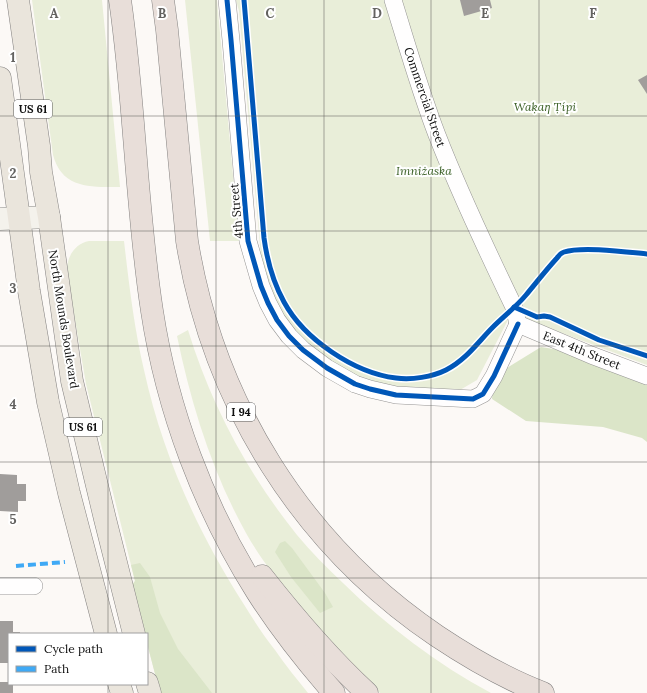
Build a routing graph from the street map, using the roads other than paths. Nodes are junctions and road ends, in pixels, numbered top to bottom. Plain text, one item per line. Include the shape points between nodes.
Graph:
1 (18, 0) edge
2 (120, 0) edge
3 (163, 0) edge
4 (227, 0) edge
5 (393, 0) edge
6 (0, 78) edge
7 (48, 217) junction
8 (10, 219) edge
9 (518, 324) junction
10 (647, 376) edge
11 (222, 528) junction
12 (0, 586) edge
13 (34, 586) dead end
14 (106, 633) edge
15 (134, 633) edge
16 (334, 693) edge
17 (367, 693) edge
18 (543, 693) edge

1 - 7 main road, North Mounds Boulevard / US 61
2 - 11 highway via 148,282 158,342 178,421
3 - 18 highway, I 94 via 191,269 218,362 245,420 292,497 360,574 408,616 446,642 487,667
4 - 9 street, 4th Street via 248,241 260,286 268,303 277,320 302,350 354,384 370,389 408,396 473,399 483,394 494,376
5 - 9 street, Commercial Street via 435,130 514,307
6 - 8 main road, US 61
7 - 8 main road
7 - 15 main road, North Mounds Boulevard / US 61 via 72,381
8 - 14 main road, US 61 via 29,291 48,402 69,493
9 - 10 street, East 4th Street
11 - 16 highway via 240,563 276,620
11 - 17 highway via 313,638
12 - 13 street

